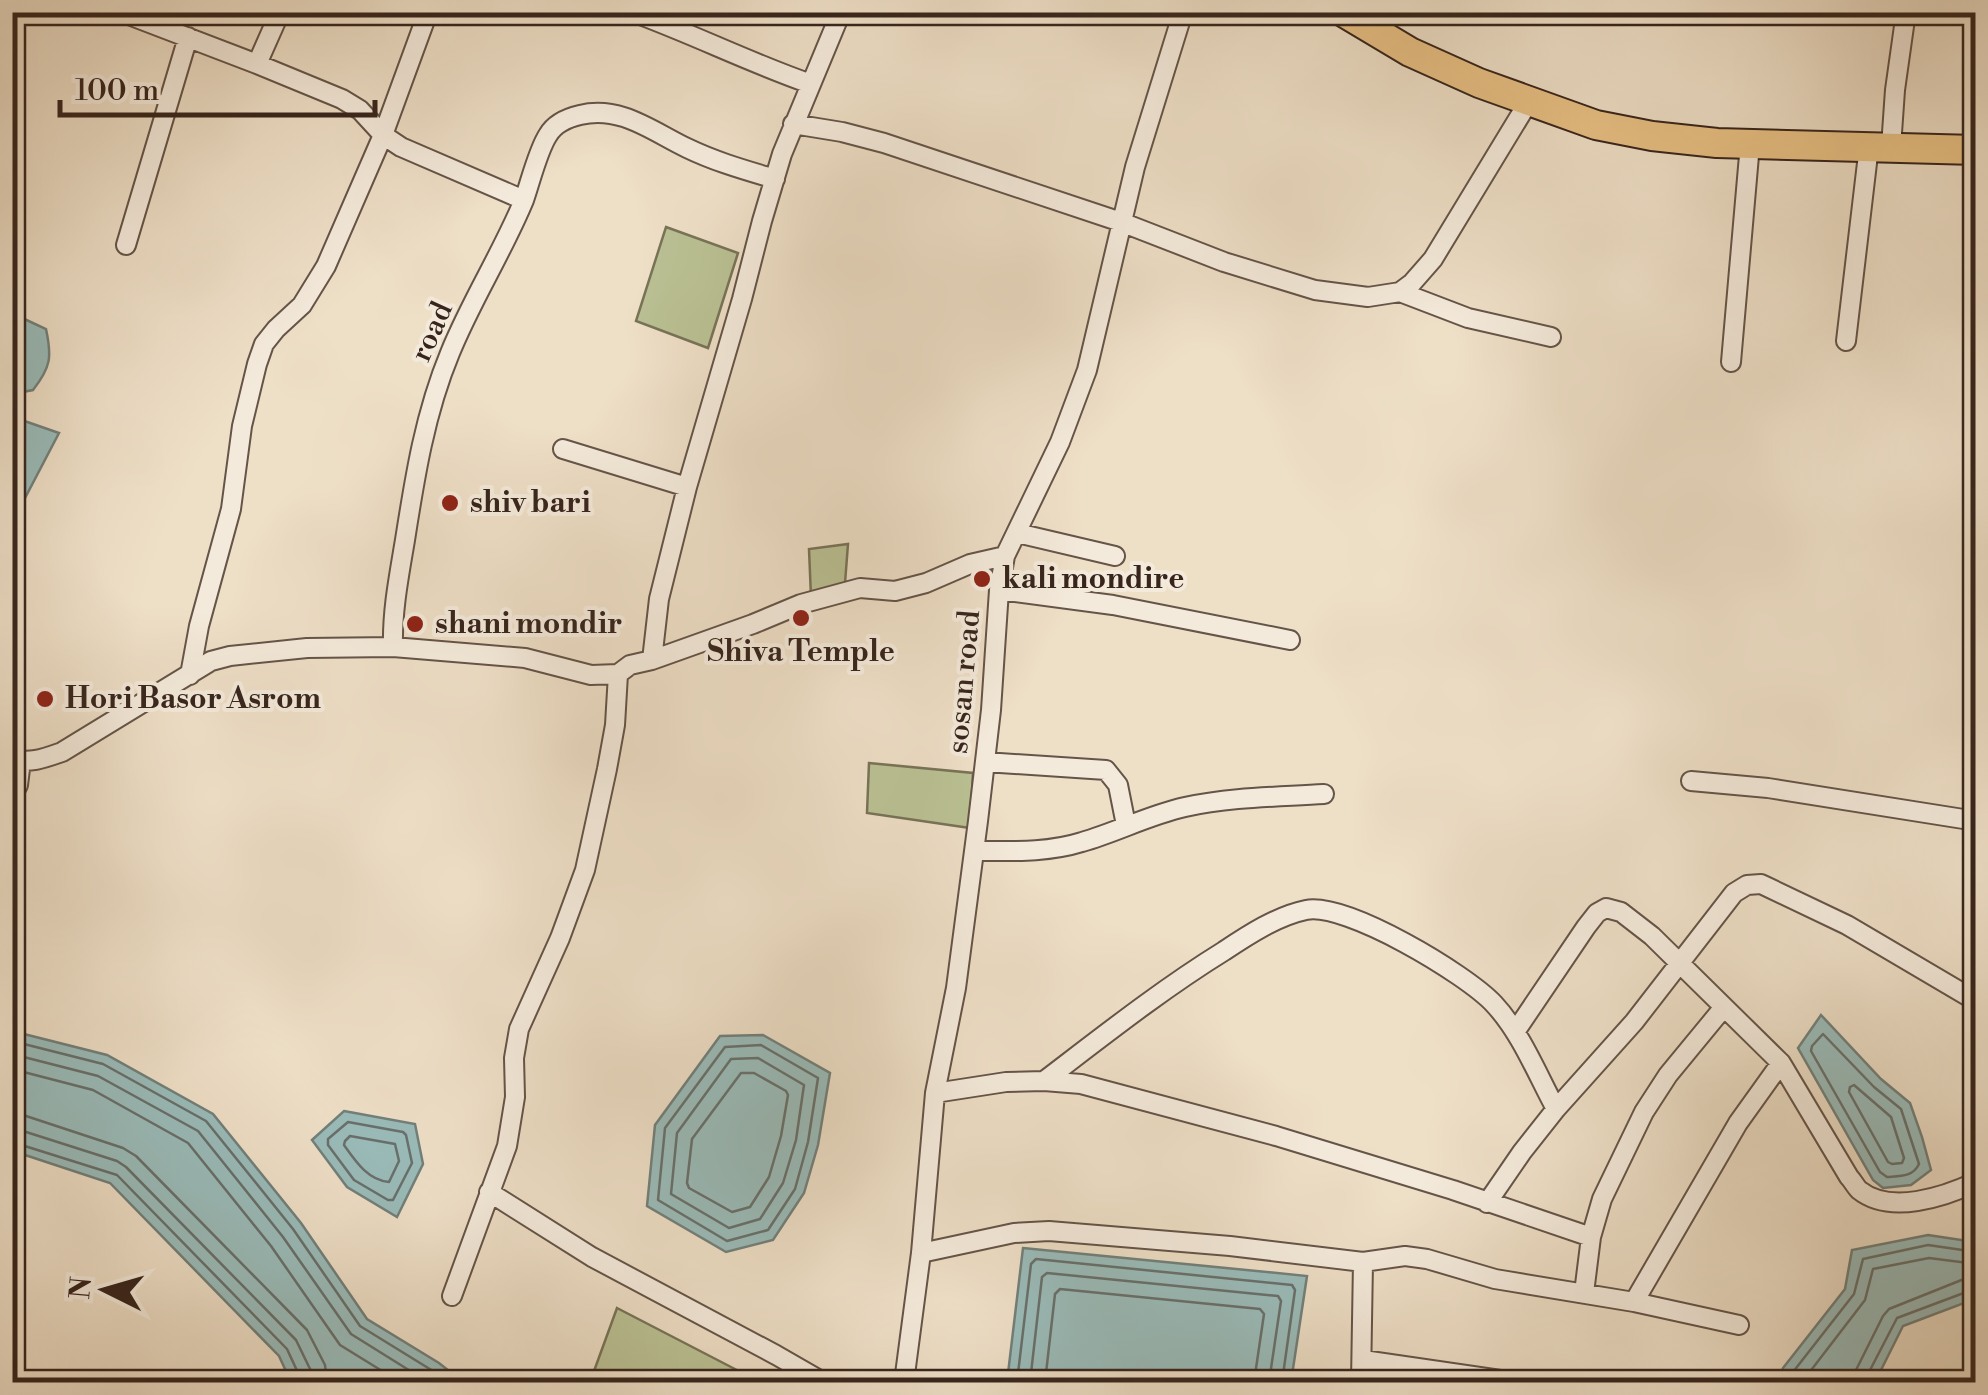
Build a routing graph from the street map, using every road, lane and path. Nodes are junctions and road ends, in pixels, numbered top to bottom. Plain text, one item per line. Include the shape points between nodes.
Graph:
1 (122, 12) edge
2 (280, 12) edge
3 (428, 12) edge
4 (632, 12) edge
5 (840, 12) edge
6 (1183, 12) edge
7 (1342, 12) edge
8 (1906, 12) edge
9 (158, 19) edge
10 (188, 37) junction
11 (258, 64) junction
12 (811, 84) junction
13 (1529, 102) junction
14 (794, 124) junction
15 (383, 135) junction
16 (1750, 144) junction
17 (1880, 146) junction
18 (1976, 150) edge
19 (775, 179) junction
20 (524, 200) junction
21 (1121, 222) junction
22 (126, 246) dead end
23 (1400, 292) junction
24 (1551, 337) dead end
25 (1846, 341) dead end
26 (1731, 362) dead end
27 (563, 449) dead end
28 (687, 486) junction
29 (1017, 533) junction
30 (1004, 556) junction
31 (1114, 556) dead end
32 (999, 590) junction
33 (1290, 640) dead end
34 (394, 648) junction
35 (652, 660) junction
36 (624, 670) junction
37 (190, 675) junction
38 (17, 760) edge
39 (985, 762) junction
40 (1692, 781) dead end
41 (1324, 794) dead end
42 (12, 796) edge
43 (1976, 820) edge
44 (1126, 825) junction
45 (974, 851) junction
46 (1680, 965) junction
47 (1976, 1001) edge
48 (1724, 1007) junction
49 (1515, 1032) junction
50 (1781, 1063) junction
51 (1044, 1081) junction
52 (935, 1094) junction
53 (1556, 1109) junction
54 (1976, 1182) edge
55 (490, 1192) junction
56 (1487, 1203) junction
57 (1591, 1237) junction
58 (921, 1254) junction
59 (1363, 1262) junction
60 (1584, 1293) junction
61 (452, 1296) dead end
62 (1634, 1302) junction
63 (1739, 1325) dead end
64 (1363, 1360) junction
65 (823, 1382) edge
66 (904, 1382) edge
67 (1362, 1382) edge
68 (1514, 1382) edge

1 - 9 street
2 - 11 street
3 - 15 street
4 - 12 street
5 - 12 street
6 - 21 street, sosan road
7 - 13 main road via 1410,52
8 - 17 street
9 - 10 street
10 - 11 street
10 - 22 street
11 - 15 street via 342,99
12 - 14 street
13 - 16 main road via 1652,136
13 - 23 street via 1434,259
14 - 19 street
14 - 21 street via 884,144
15 - 20 street
15 - 37 street via 317,284 264,344
16 - 17 main road
16 - 26 street
17 - 18 main road
17 - 25 street
19 - 20 street, road via 700,154 638,122 587,114 564,119 548,134
19 - 28 street
20 - 34 street, road via 458,335 422,438
21 - 23 street via 1291,284 1368,297
21 - 29 street, sosan road via 1088,370
23 - 24 street via 1468,318
27 - 28 street
28 - 35 street via 659,599
29 - 30 street, sosan road
29 - 31 street
30 - 32 street, sosan road
30 - 35 street via 895,591 860,588 801,604
32 - 33 street
32 - 39 street, sosan road
34 - 36 street via 524,658 591,674
34 - 37 street via 230,656
35 - 36 street
36 - 55 street via 597,823 573,905 519,1030 507,1146
37 - 38 street via 62,752
38 - 42 street
39 - 44 street via 1106,770 1118,785
39 - 45 street, sosan road
40 - 43 street
41 - 44 street via 1186,807
44 - 45 street via 1056,848
45 - 52 street, sosan road
46 - 47 street via 1734,893 1761,884 1847,925
46 - 48 street
46 - 49 street via 1636,922 1606,908
46 - 53 street
48 - 50 street
48 - 57 street via 1644,1112
49 - 51 street via 1496,1005 1441,964 1360,921 1310,909 1194,969
49 - 53 street
50 - 54 street via 1860,1190 1883,1201 1908,1202
50 - 62 street via 1738,1123
51 - 52 street
51 - 56 street via 1218,1119
52 - 58 street, sosan road
53 - 56 street
55 - 61 street
55 - 65 street via 592,1257
56 - 57 street
57 - 60 street
58 - 59 street via 1048,1231
58 - 66 street, sosan road
59 - 60 street via 1427,1259
59 - 64 street
60 - 62 street
62 - 63 street
64 - 67 street
64 - 68 street

